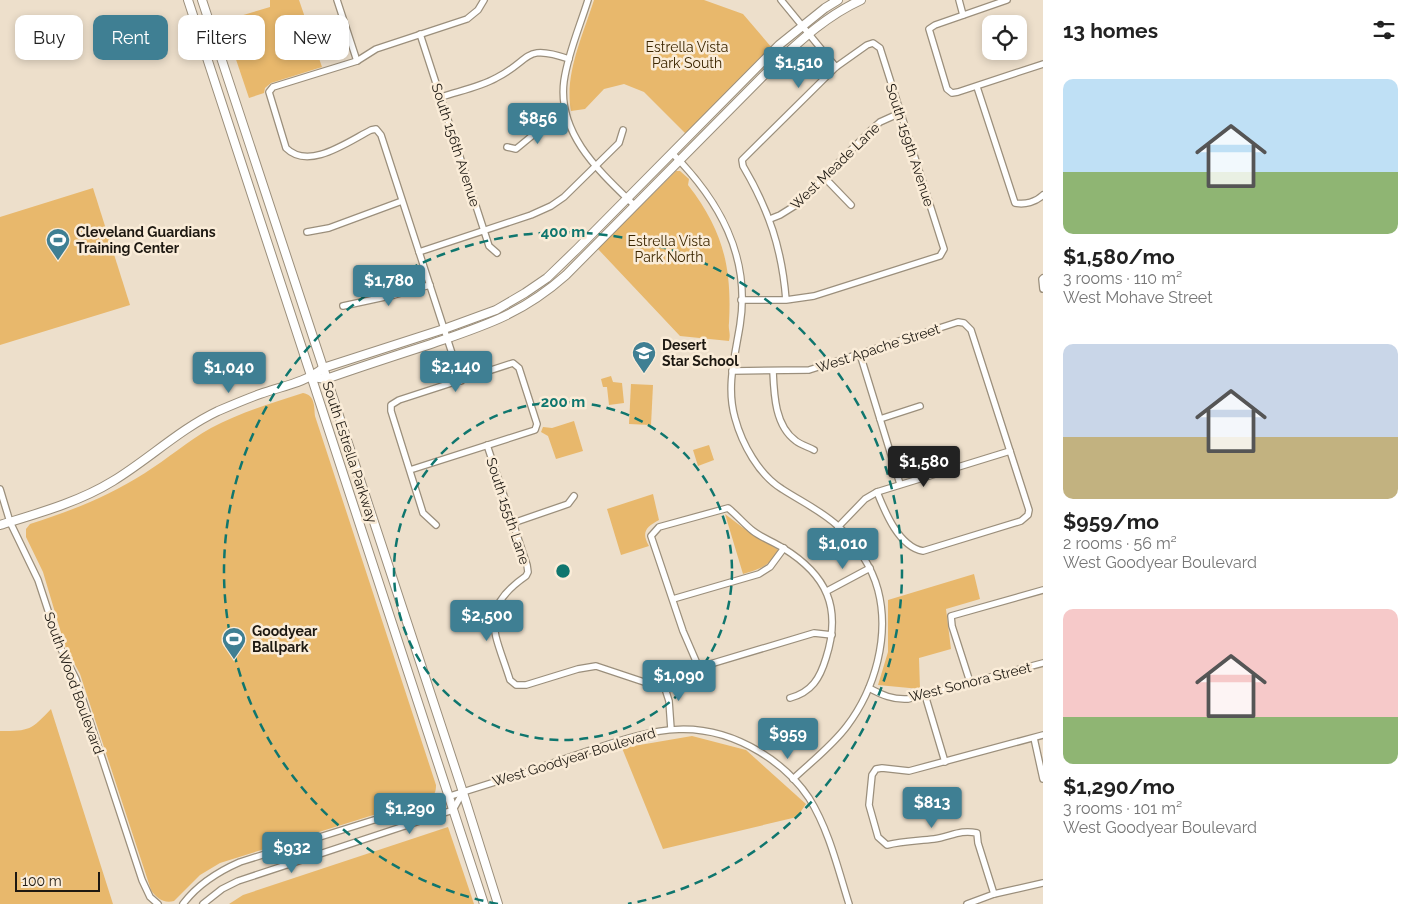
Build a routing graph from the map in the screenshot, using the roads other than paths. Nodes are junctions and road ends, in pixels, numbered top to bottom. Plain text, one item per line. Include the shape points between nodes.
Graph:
1 (188, 0) edge
2 (202, 0) edge
3 (337, 0) edge
4 (484, 0) edge
5 (588, 0) edge
6 (780, 0) edge
7 (838, 0) edge
8 (861, 0) edge
9 (959, 0) edge
10 (1008, 0) edge
11 (963, 15) junction
12 (801, 26) junction
13 (807, 33) junction
14 (420, 34) junction
15 (569, 59) junction
16 (357, 60) junction
17 (1043, 64) edge
18 (836, 67) junction
19 (977, 87) junction
20 (441, 97) junction
21 (900, 113) junction
22 (566, 114) junction
23 (623, 130) dead end
24 (507, 147) dead end
25 (672, 153) junction
26 (680, 161) junction
27 (595, 165) junction
28 (824, 177) junction
29 (1043, 194) edge
30 (627, 199) junction
31 (402, 201) junction
32 (852, 205) dead end
33 (634, 206) junction
34 (770, 219) junction
35 (484, 230) junction
36 (307, 232) dead end
37 (419, 252) junction
38 (496, 253) dead end
39 (1042, 279) edge
40 (430, 285) junction
41 (1043, 289) edge
42 (741, 300) junction
43 (786, 300) junction
44 (343, 306) dead end
45 (444, 328) junction
46 (448, 338) junction
47 (860, 354) junction
48 (323, 368) junction
49 (732, 371) junction
50 (773, 371) junction
51 (312, 377) junction
52 (326, 379) junction
53 (461, 381) junction
54 (920, 406) dead end
55 (880, 419) junction
56 (487, 445) junction
57 (814, 450) dead end
58 (1010, 451) junction
59 (410, 470) junction
60 (900, 484) junction
61 (0, 488) edge
62 (877, 492) junction
63 (574, 496) dead end
64 (10, 522) junction
65 (513, 523) junction
66 (0, 525) edge
67 (436, 525) dead end
68 (838, 527) junction
69 (784, 548) junction
70 (870, 568) junction
71 (827, 590) junction
72 (1043, 590) edge
73 (673, 599) junction
74 (832, 635) junction
75 (1043, 664) edge
76 (699, 668) junction
77 (662, 679) junction
78 (970, 682) junction
79 (869, 688) junction
80 (925, 695) junction
81 (790, 698) dead end
82 (671, 729) junction
83 (1043, 735) edge
84 (1034, 738) junction
85 (945, 762) junction
86 (793, 778) junction
87 (1043, 778) edge
88 (463, 792) junction
89 (448, 796) junction
90 (453, 810) junction
91 (1043, 883) edge
92 (994, 894) junction
93 (158, 904) edge
94 (182, 904) edge
95 (203, 904) edge
96 (484, 904) edge
97 (498, 904) edge
98 (849, 904) edge
99 (967, 904) edge

1 - 51 main road, South Estrella Parkway
2 - 48 main road, South Estrella Parkway
3 - 16 street
4 - 14 street via 468,19
5 - 15 street
6 - 12 street
7 - 12 main road
8 - 13 main road
9 - 11 street
10 - 11 street
11 - 19 street via 929,29 947,89 952,93
12 - 13 street
12 - 25 main road
13 - 18 street
13 - 26 main road
14 - 16 street via 376,49
14 - 20 street, South 156th Avenue
15 - 20 street via 548,52 533,52 496,78
15 - 22 street via 564,86
16 - 31 street via 273,87 269,92 286,148 291,153 304,156 320,155 376,130 381,135
17 - 19 street
18 - 21 street, South 159th Avenue via 867,45 873,43 880,48
18 - 34 street via 742,160
19 - 29 street via 1015,203 1024,204
20 - 35 street, South 156th Avenue
21 - 28 street, West Meade Lane via 880,122
21 - 43 street, South 159th Avenue via 944,249 940,256 814,296
22 - 24 street via 550,121 516,149
22 - 27 street via 576,141
23 - 27 street via 619,143
25 - 26 street
25 - 30 main road
26 - 33 main road
26 - 42 street via 710,196 726,224 738,265
27 - 30 street
27 - 35 street via 551,206
28 - 32 street
28 - 34 street, West Meade Lane via 796,205
30 - 33 street
30 - 45 main road via 547,278 526,293 496,310
31 - 36 street via 336,226
31 - 37 street
33 - 46 main road via 566,275 532,302 492,323
34 - 43 street via 780,255
35 - 37 street
35 - 38 street, South 156th Avenue via 489,246
37 - 40 street
39 - 41 street
40 - 44 street
40 - 45 street
42 - 43 street
42 - 49 street
45 - 46 street
45 - 48 main road
46 - 52 main road
46 - 53 street
47 - 50 street, West Apache Street via 809,370
47 - 55 street
47 - 58 street, West Apache Street via 958,322 964,323 971,330
48 - 51 main road
48 - 52 main road, South Estrella Parkway
49 - 50 street, West Apache Street
49 - 68 street via 731,398 735,418 755,461 780,488 813,507
50 - 57 street via 774,398 785,428 796,441
51 - 52 main road
51 - 64 main road via 216,412 94,492
51 - 89 main road, South Estrella Parkway
52 - 88 main road, South Estrella Parkway
53 - 56 street via 513,363 518,368 537,424 535,430
53 - 59 street via 391,405
54 - 55 street
55 - 60 street
56 - 59 street
56 - 65 street, South 155th Lane
58 - 60 street
58 - 62 street via 1029,510 1021,521 923,551 916,550 906,543 887,516
59 - 67 street via 423,514
60 - 62 street
61 - 64 street, South Wood Boulevard
62 - 68 street via 865,499
63 - 65 street via 568,504
64 - 66 main road
64 - 93 street, South Wood Boulevard via 38,580 56,636 76,679 142,880 150,897
65 - 77 street, South 155th Lane via 528,572 503,594 495,608 495,632 510,680 516,685 526,685 596,666 647,683
68 - 70 street via 853,542
69 - 71 street via 810,567
69 - 73 street via 770,567 759,574
69 - 73 street via 754,531 728,508 659,527 651,536
70 - 71 street
70 - 79 street via 878,590 882,641
71 - 74 street via 833,611
72 - 78 street via 951,616
73 - 76 street
74 - 76 street via 814,634
74 - 81 street via 825,663 812,687
75 - 78 street, West Sonora Street
76 - 77 street
77 - 82 street via 669,701
78 - 80 street, West Sonora Street
79 - 80 street, West Sonora Street via 897,699
79 - 86 street via 837,738
80 - 85 street
82 - 86 street, West Goodyear Boulevard via 714,732 742,742
82 - 88 street, West Goodyear Boulevard via 623,739
83 - 84 street
84 - 85 street
84 - 87 street
85 - 92 street via 909,772 876,769 872,775 869,804 878,837 887,845 936,839 967,831 977,833
86 - 98 street, West Goodyear Boulevard via 808,797 824,828
88 - 89 street, West Goodyear Boulevard
88 - 90 street
88 - 97 main road, South Estrella Parkway
89 - 90 main road, South Estrella Parkway
89 - 94 street via 222,869
90 - 95 street via 238,881
90 - 96 main road, South Estrella Parkway
91 - 92 street
92 - 99 street

